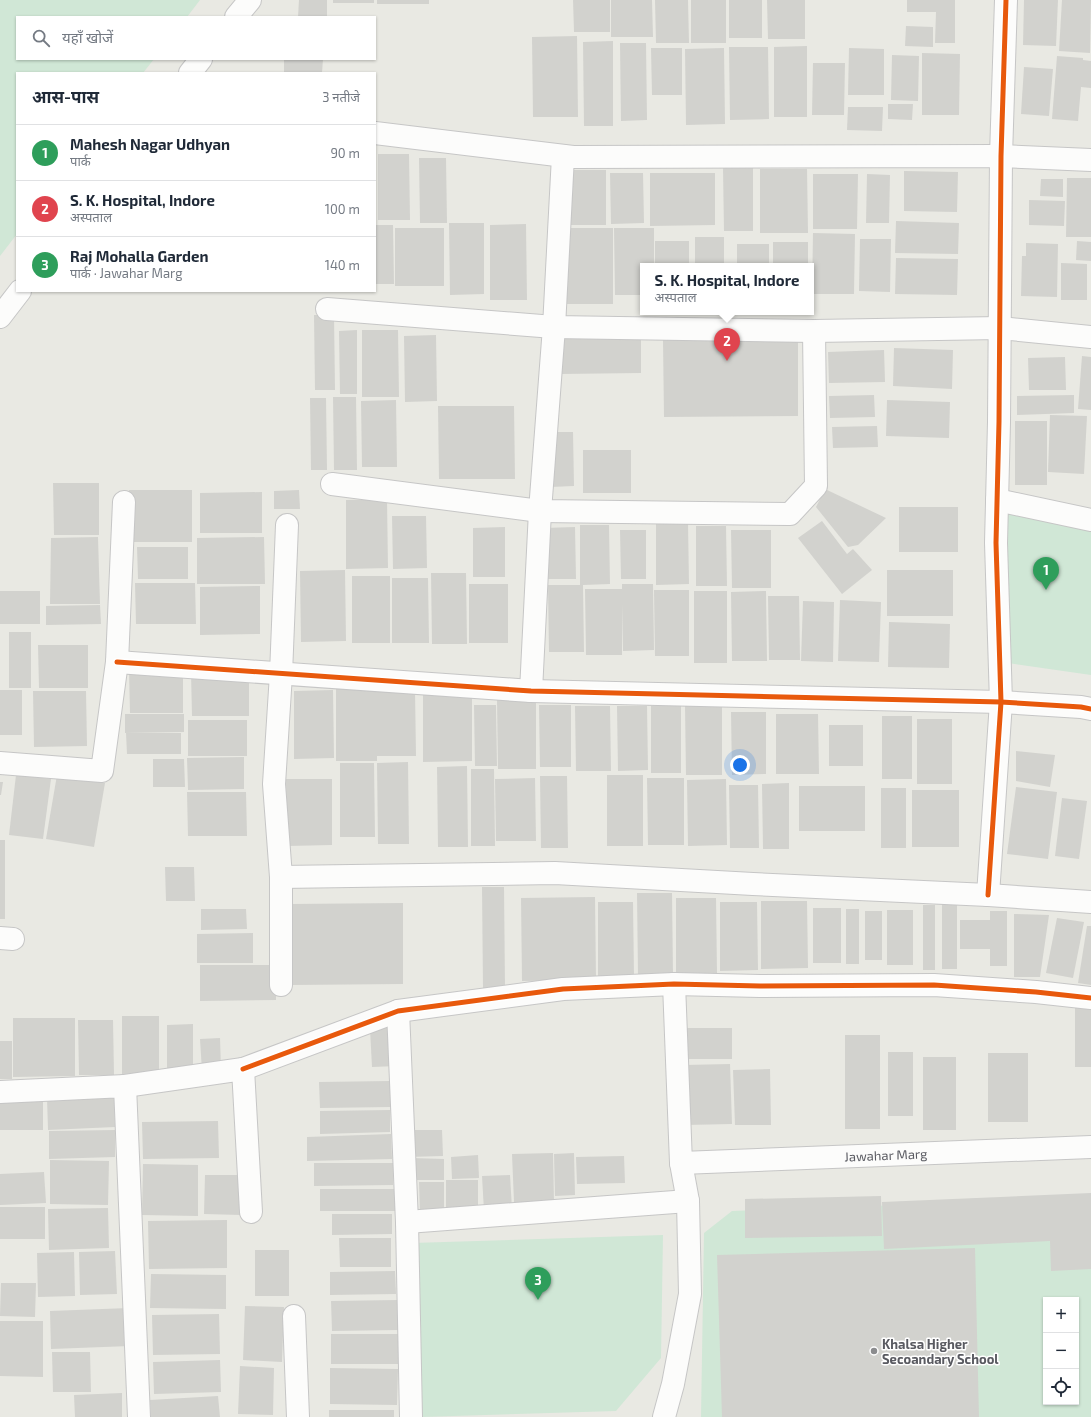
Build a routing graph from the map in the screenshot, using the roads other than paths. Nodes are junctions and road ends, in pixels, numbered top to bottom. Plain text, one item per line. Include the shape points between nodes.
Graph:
1 (250, 0) edge
2 (1006, 0) edge
3 (237, 16) edge
4 (200, 60) edge
5 (191, 72) edge
6 (376, 133) edge
7 (562, 156) junction
8 (1001, 156) junction
9 (1091, 160) edge
10 (19, 292) edge
11 (327, 309) dead end
12 (0, 317) edge
13 (554, 326) junction
14 (1000, 328) junction
15 (814, 331) junction
16 (1091, 337) edge
17 (332, 484) dead end
18 (997, 500) junction
19 (124, 502) dead end
20 (540, 511) junction
21 (1091, 520) edge
22 (286, 525) dead end
23 (116, 662) junction
24 (281, 674) junction
25 (531, 691) junction
26 (1001, 702) junction
27 (1091, 709) edge
28 (0, 763) edge
29 (281, 877) junction
30 (988, 895) junction
31 (1091, 902) edge
32 (674, 984) junction
33 (282, 985) dead end
34 (1091, 998) edge
35 (398, 1011) junction
36 (243, 1069) junction
37 (125, 1086) junction
38 (0, 1092) edge
39 (1091, 1147) edge
40 (681, 1163) junction
41 (688, 1201) junction
42 (251, 1212) dead end
43 (407, 1222) junction
44 (294, 1316) dead end
45 (139, 1417) edge
46 (298, 1417) edge
47 (411, 1417) edge
48 (664, 1417) edge

1 - 3 street
2 - 8 street
4 - 5 street
6 - 7 street
7 - 8 street
7 - 13 street
8 - 9 street
8 - 14 street
10 - 12 street
11 - 13 street
13 - 15 street
13 - 20 street
14 - 15 street
14 - 16 street
14 - 18 street
15 - 20 street via 816,486 790,514
17 - 20 street
18 - 21 street
18 - 26 street
19 - 23 street
20 - 25 street
22 - 24 street
23 - 24 street
23 - 28 street via 102,771
24 - 25 street
24 - 29 street via 274,784
25 - 26 street
26 - 27 street
26 - 30 street
29 - 30 street via 555,873
29 - 33 street
30 - 31 street
32 - 34 street via 934,985
32 - 35 street via 562,989
32 - 40 street
35 - 36 street
35 - 43 street
36 - 37 street
36 - 42 street
37 - 38 street
37 - 45 street
39 - 40 street, Jawahar Marg
40 - 41 street
41 - 43 street
41 - 48 street via 690,1294
43 - 47 street
44 - 46 street

